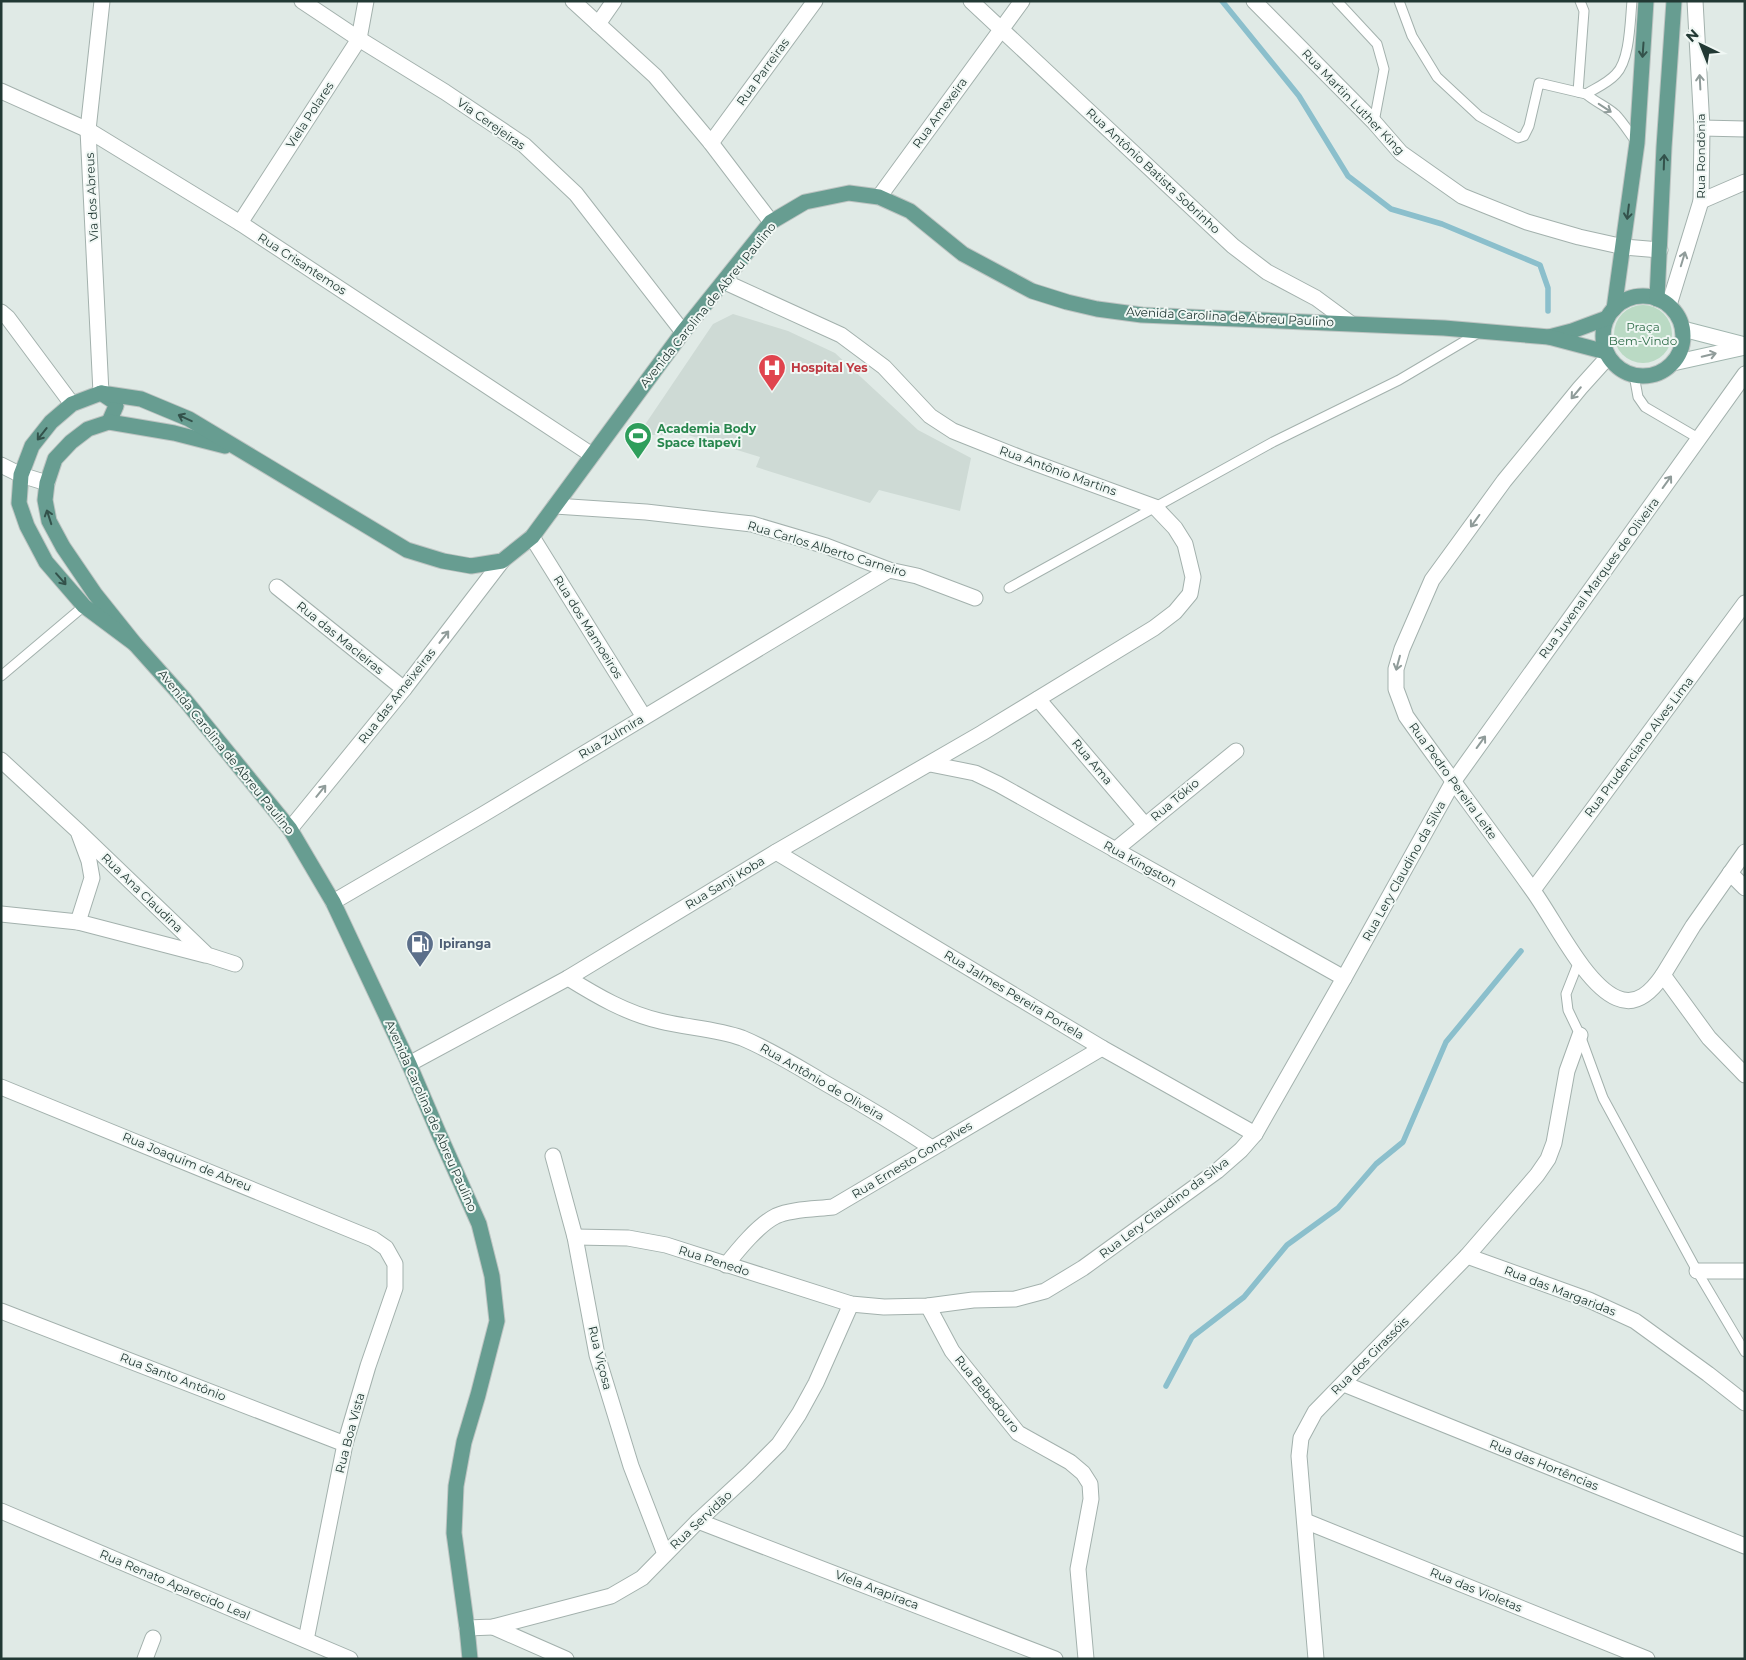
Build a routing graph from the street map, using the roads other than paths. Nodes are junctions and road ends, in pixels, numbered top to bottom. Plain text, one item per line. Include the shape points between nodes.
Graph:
1 (102, 1) edge
2 (302, 1) edge
3 (366, 1) edge
4 (573, 1) edge
5 (614, 1) edge
6 (815, 1) edge
7 (971, 1) edge
8 (1022, 1) edge
9 (1254, 1) edge
10 (1337, 1) edge
11 (1399, 1) edge
12 (1580, 1) edge
13 (1632, 1) edge
14 (1646, 1) edge
15 (1674, 1) edge
16 (1695, 1) edge
17 (598, 24) junction
18 (1002, 30) junction
19 (359, 39) junction
20 (1, 91) edge
21 (1582, 93) junction
22 (1374, 122) junction
23 (1702, 128) junction
24 (1745, 129) edge
25 (88, 130) junction
26 (711, 143) junction
27 (1637, 143) junction
28 (1745, 182) edge
29 (879, 197) junction
30 (1701, 201) junction
31 (771, 222) junction
32 (240, 223) junction
33 (1624, 246) junction
34 (1660, 250) junction
35 (725, 282) junction
36 (1663, 302) junction
37 (1, 312) edge
38 (1610, 313) junction
39 (1350, 323) junction
40 (1683, 328) junction
41 (683, 332) junction
42 (1480, 332) junction
43 (1549, 338) junction
44 (1745, 346) edge
45 (1607, 354) junction
46 (1673, 363) junction
47 (1745, 374) edge
48 (1634, 375) junction
49 (101, 393) junction
50 (72, 404) junction
51 (109, 422) junction
52 (1698, 438) junction
53 (243, 450) junction
54 (592, 455) junction
55 (1, 465) edge
56 (21, 476) junction
57 (48, 483) junction
58 (555, 506) junction
59 (1155, 507) junction
60 (532, 537) junction
61 (502, 561) junction
62 (889, 570) junction
63 (277, 587) dead end
64 (1009, 588) dead end
65 (975, 598) dead end
66 (1745, 603) edge
67 (84, 606) junction
68 (135, 644) junction
69 (1, 676) edge
70 (404, 689) junction
71 (1038, 698) junction
72 (644, 717) junction
73 (1236, 750) dead end
74 (1, 760) edge
75 (930, 764) junction
76 (1453, 782) junction
77 (1145, 825) junction
78 (290, 829) junction
79 (78, 830) junction
80 (1115, 850) junction
81 (776, 852) junction
82 (1745, 852) edge
83 (1730, 872) junction
84 (1745, 888) edge
85 (1533, 890) junction
86 (332, 902) junction
87 (1, 914) edge
88 (78, 922) junction
89 (206, 955) junction
90 (1579, 961) junction
91 (235, 964) dead end
92 (1663, 976) junction
93 (568, 978) junction
94 (1344, 978) junction
95 (1580, 1034) junction
96 (1102, 1048) junction
97 (410, 1064) junction
98 (1745, 1075) edge
99 (1, 1087) edge
100 (1254, 1134) junction
101 (932, 1148) junction
102 (553, 1156) dead end
103 (575, 1237) junction
104 (373, 1239) joint
105 (1467, 1256) junction
106 (726, 1265) junction
107 (1697, 1271) junction
108 (1745, 1271) edge
109 (851, 1304) junction
110 (928, 1306) junction
111 (1, 1311) edge
112 (1745, 1352) edge
113 (1344, 1384) junction
114 (1745, 1403) edge
115 (344, 1444) junction
116 (1, 1511) edge
117 (698, 1521) junction
118 (1305, 1521) junction
119 (1745, 1546) edge
120 (665, 1554) junction
121 (494, 1627) junction
122 (467, 1628) junction
123 (153, 1638) dead end
124 (306, 1640) junction
125 (145, 1659) edge
126 (350, 1659) edge
127 (470, 1659) edge
128 (566, 1659) edge
129 (1055, 1659) edge
130 (1086, 1659) edge
131 (1316, 1659) edge
132 (1648, 1659) edge

1 - 25 street, Via dos Abreus
2 - 19 street, Via Cerejeiras
3 - 19 street, Viela Polares
4 - 17 street
5 - 17 street
6 - 26 street, Rua Parreiras
7 - 18 street, Rua Antônio Batista Sobrinho
8 - 18 street, Rua Amexeira
9 - 22 street, Rua Martin Luther King
10 - 22 lane via 1380,52 1384,69
11 - 21 lane via 1412,36 1436,77 1479,116 1518,138 1524,136 1529,126 1539,83
12 - 21 lane via 1584,12
13 - 21 lane via 1623,65 1616,75
14 -> 27 main road
34 -> 15 main road
23 -> 16 street, Rua Rondônia
17 - 26 street via 655,76
18 - 29 street, Rua Amexeira
18 - 39 street, Rua Antônio Batista Sobrinho via 1234,246 1267,272 1316,298
19 - 32 street, Viela Polares
19 - 41 street, Via Cerejeiras via 524,145 576,194
20 - 25 street, Rua Crisantemos
21 -> 27 lane via 1616,115
22 - 33 street, Rua Martin Luther King via 1401,153 1462,196 1527,222
23 - 24 street
23 - 30 street, Rua Rondônia
25 - 32 street, Rua Crisantemos
25 - 49 street, Via dos Abreus
26 - 31 street
27 -> 33 main road
28 - 30 street
29 - 31 main road, Avenida Carolina de Abreu Paulino via 849,193 805,202
29 - 39 main road, Avenida Carolina de Abreu Paulino via 910,211 963,254 1032,291 1067,302 1142,315
36 -> 30 street, Rua Rondônia
31 - 35 main road, Avenida Carolina de Abreu Paulino
32 - 54 street, Rua Crisantemos
33 - 34 street, Rua Martin Luther King
33 - 38 main road
34 - 36 main road
35 - 41 main road, Avenida Carolina de Abreu Paulino
35 - 59 street, Rua Antônio Martins via 841,335 884,367 930,416 953,431
36 - 38 main road via 1639,296 1630,298
36 - 40 main road via 1678,316
37 - 50 street
38 - 43 main road, Avenida Carolina de Abreu Paulino
38 - 45 main road via 1603,335
39 - 42 main road, Avenida Carolina de Abreu Paulino
40 - 44 street
40 - 46 main road via 1681,347
41 - 54 main road, Avenida Carolina de Abreu Paulino
42 - 43 main road, Avenida Carolina de Abreu Paulino
42 - 59 lane via 1399,380 1273,442
43 - 45 main road, Avenida Carolina de Abreu Paulino
46 -> 44 street
45 - 48 main road via 1615,366
45 -> 76 street, Rua Pedro Pereira Leite via 1504,481 1432,580 1402,649 1396,669 1396,689 1406,716
46 - 48 main road via 1655,374
47 - 52 street, Rua Juvenal Marques de Oliveira
48 - 52 lane via 1638,396 1646,407
49 - 50 main road, Avenida Carolina de Abreu Paulino
49 - 51 main road via 116,406
53 -> 49 main road, Avenida Carolina de Abreu Paulino via 189,419 141,399
50 -> 56 main road, Avenida Carolina de Abreu Paulino via 51,422 32,446
51 - 53 main road, Avenida Carolina de Abreu Paulino via 174,433
51 - 57 main road, Avenida Carolina de Abreu Paulino via 88,429 70,442 55,459
76 -> 52 street, Rua Juvenal Marques de Oliveira
53 - 61 main road, Avenida Carolina de Abreu Paulino via 407,550 471,566
54 - 58 main road, Avenida Carolina de Abreu Paulino
55 - 56 street
56 - 57 street
56 -> 67 main road, Avenida Carolina de Abreu Paulino via 19,503 27,526 46,562
68 -> 57 main road, Avenida Carolina de Abreu Paulino via 63,547 49,521 45,500
58 - 60 main road, Avenida Carolina de Abreu Paulino
58 - 62 street, Rua Carlos Alberto Carneiro via 752,524 826,546
59 - 64 lane
59 - 71 street, Rua Antônio Martins via 1175,528 1184,544 1193,577 1190,594 1175,612 1154,628
60 - 61 main road, Avenida Carolina de Abreu Paulino
60 - 72 street, Rua dos Mamoeiros
70 -> 61 street, Rua das Ameixeiras
62 - 65 street, Rua Carlos Alberto Carneiro via 916,576
62 - 72 street, Rua Zulmira
63 - 70 street, Rua das Macieiras
66 - 85 street, Rua Prudenciano Alves Lima
67 - 68 main road, Avenida Carolina de Abreu Paulino
67 - 69 lane
68 - 78 main road, Avenida Carolina de Abreu Paulino
78 -> 70 street, Rua das Ameixeiras
71 - 75 street, Rua Sanji Koba
71 - 77 street, Rua Ama
72 - 86 street, Rua Zulmira
73 - 77 street, Rua Tókio
74 - 79 street, Rua Ana Claudina
75 - 80 street, Rua Kingston via 975,773
75 - 81 street, Rua Sanji Koba
76 - 85 street, Rua Pedro Pereira Leite
76 - 94 street, Rua Lery Claudino da Silva
77 - 80 street, Rua Tókio
78 - 86 main road, Avenida Carolina de Abreu Paulino
79 - 88 street, Rua Ana Claudina via 92,878
79 - 89 street, Rua Ana Claudina
80 - 94 street, Rua Kingston
81 - 93 street, Rua Sanji Koba
81 - 96 street, Rua Jalmes Pereira Portela
82 - 83 street, Rua Pedro Pereira Leite
83 - 84 street
83 - 92 street, Rua Pedro Pereira Leite
85 - 90 street, Rua Pedro Pereira Leite
86 - 97 main road, Avenida Carolina de Abreu Paulino
87 - 88 street, Rua Ana Claudina
88 - 89 street, Rua Ana Claudina
89 - 91 street, Rua Ana Claudina
90 - 92 street, Rua Pedro Pereira Leite via 1603,989 1626,1001 1648,994
90 - 95 lane via 1566,994 1568,1010
92 - 98 street via 1709,1038
93 - 97 street, Rua Sanji Koba
93 - 101 street, Rua Antônio de Oliveira via 627,1012 661,1022 711,1029 767,1049 871,1108
94 - 100 street, Rua Lery Claudino da Silva
95 - 105 street, Rua dos Girassóis via 1567,1071 1548,1159
95 - 107 lane via 1603,1098
96 - 100 street, Rua Jalmes Pereira Portela
96 - 101 street, Rua Ernesto Gonçalves
97 - 122 main road, Avenida Carolina de Abreu Paulino via 479,1224 492,1276 497,1321 464,1442 456,1486 454,1533
99 - 104 street, Rua Joaquim de Abreu
100 - 110 street, Rua Lery Claudino da Silva via 1217,1171 1106,1252 1045,1291 1015,1299
101 - 106 street, Rua Ernesto Gonçalves via 833,1207 776,1216 750,1236
102 - 103 street, Rua Viçosa
103 - 106 street, Rua Penedo via 628,1238 666,1245
103 - 120 street, Rua Viçosa via 597,1355 631,1466
104 - 115 street, Rua Boa Vista via 386,1248 395,1264 395,1288
105 - 113 street, Rua dos Girassóis
105 - 114 street, Rua das Margaridas via 1589,1300 1635,1321
106 - 109 street, Rua Penedo
107 - 108 street
107 - 112 lane
109 - 110 street, Rua Lery Claudino da Silva
109 - 117 street, Rua Servidão via 816,1383 779,1444
110 - 130 street, Rua Bebedouro via 952,1351 1018,1433 1070,1462 1090,1484 1091,1499 1078,1570
111 - 115 street, Rua Santo Antônio
113 - 118 street, Rua dos Girassóis via 1315,1412 1301,1438 1299,1456
113 - 119 street, Rua das Hortências
115 - 124 street, Rua Boa Vista
116 - 124 street, Rua Renato Aparecido Leal
117 - 120 street, Rua Servidão
117 - 129 street, Viela Arapiraca
118 - 131 street, Rua dos Girassóis
118 - 132 street, Rua das Violetas
120 - 121 street, Rua Servidão via 642,1578 611,1596
121 - 122 street, Rua Servidão
121 - 128 street
122 - 127 main road, Avenida Carolina de Abreu Paulino
123 - 125 street
124 - 126 street, Rua Renato Aparecido Leal

